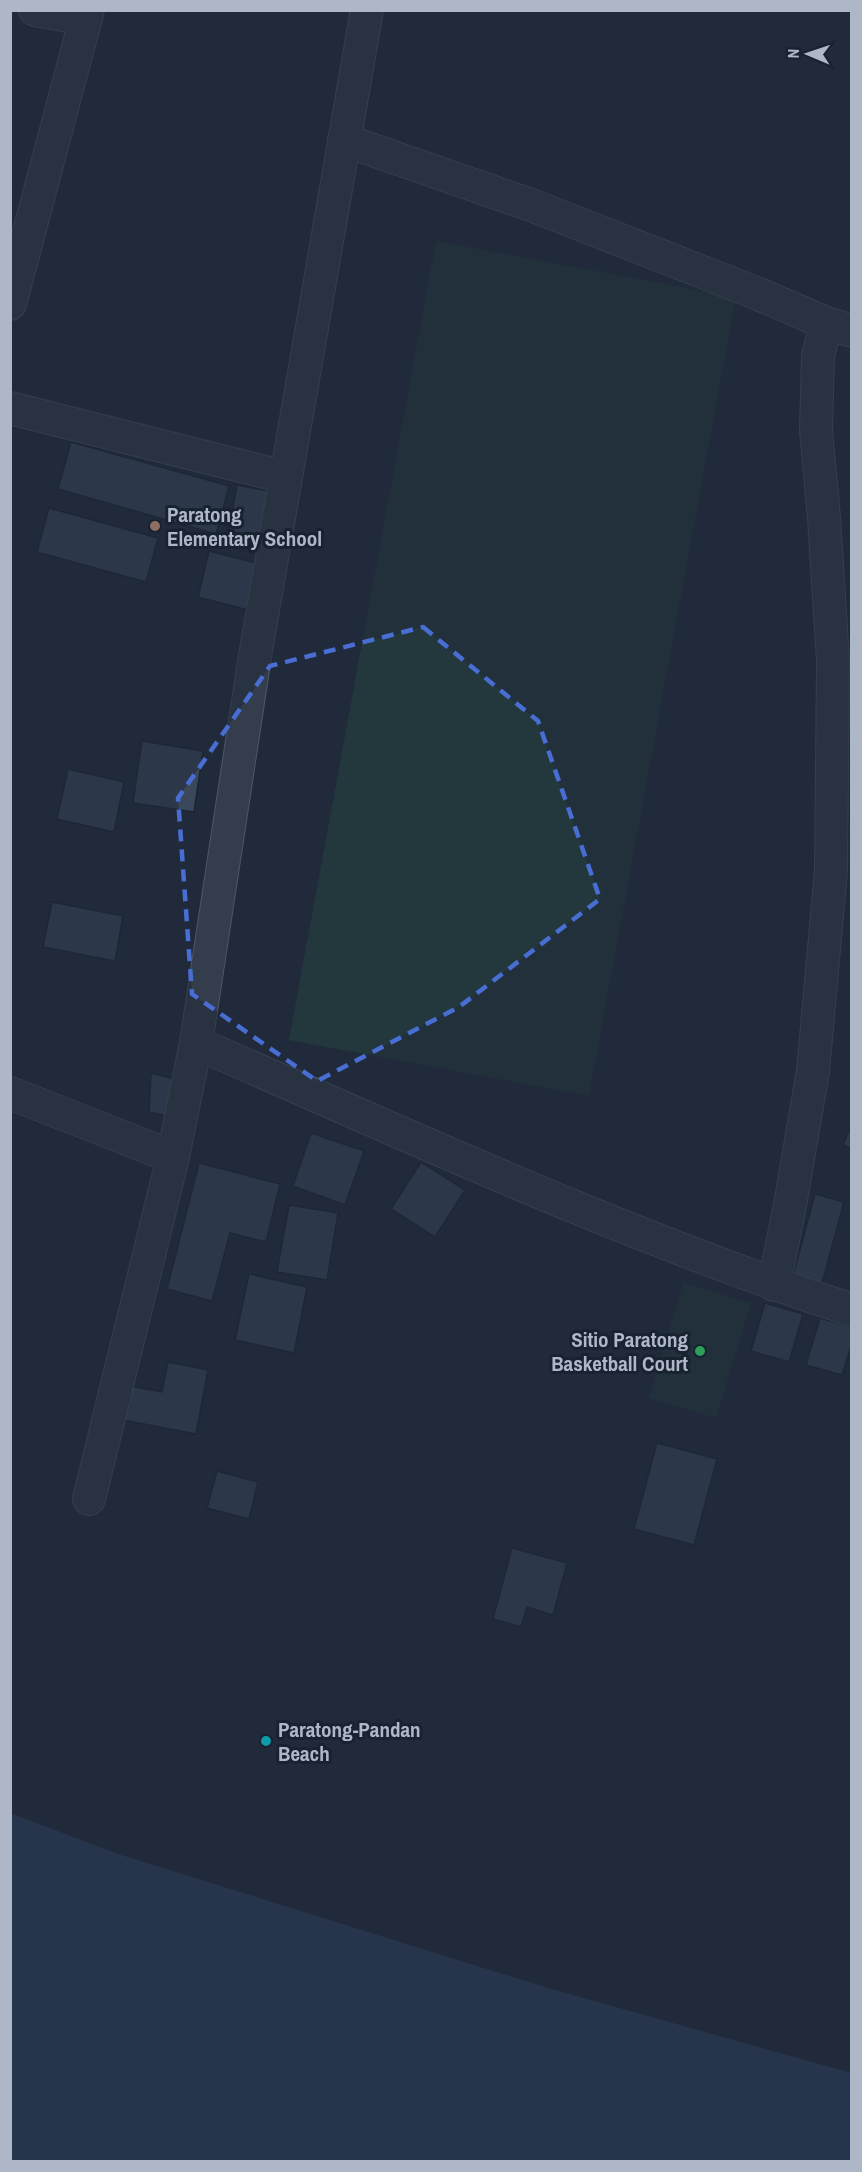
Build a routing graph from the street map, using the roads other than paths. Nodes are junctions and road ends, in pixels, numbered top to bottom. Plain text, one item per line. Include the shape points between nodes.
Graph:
1 (35, 10) edge
2 (367, 10) edge
3 (87, 15) edge
4 (344, 140) junction
5 (10, 304) edge
6 (839, 327) edge
7 (10, 408) edge
8 (285, 477) junction
9 (196, 1043) junction
10 (10, 1093) edge
11 (173, 1157) junction
12 (774, 1285) junction
13 (852, 1310) edge
14 (89, 1499) dead end

1 - 3 street
2 - 4 street
3 - 5 street
4 - 6 street via 531,205
4 - 8 street
6 - 12 street via 818,356 816,430 833,661 831,871 813,1071
7 - 8 street
8 - 9 street
9 - 11 street
9 - 12 street via 594,1216
10 - 11 street
11 - 14 street
12 - 13 street

